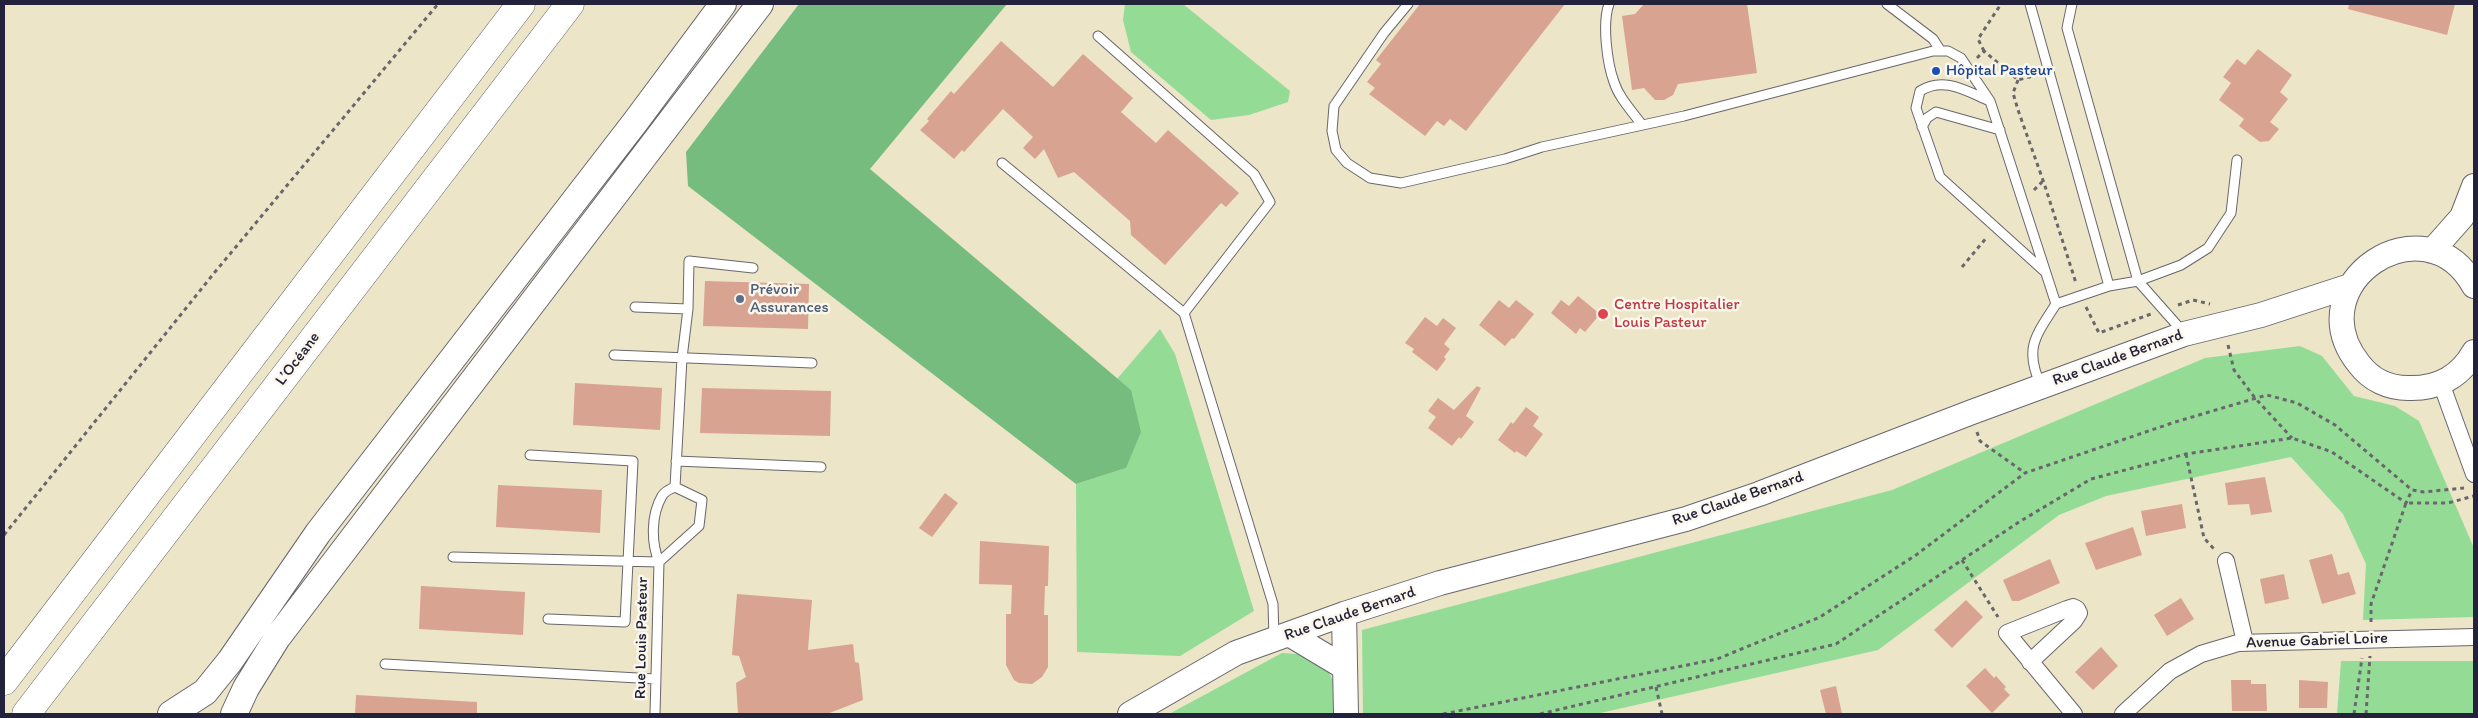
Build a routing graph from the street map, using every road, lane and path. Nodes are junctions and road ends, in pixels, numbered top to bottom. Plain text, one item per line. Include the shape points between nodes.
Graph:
1 (438, 4) edge
2 (521, 4) edge
3 (570, 4) edge
4 (723, 4) edge
5 (760, 4) edge
6 (1408, 4) edge
7 (1609, 4) edge
8 (1887, 4) edge
9 (2001, 4) edge
10 (2030, 4) edge
11 (2072, 4) edge
12 (1098, 36) dead end
13 (1940, 50) junction
14 (1984, 51) junction
15 (1968, 67) junction
16 (2051, 72) junction
17 (1990, 100) junction
18 (1642, 125) junction
19 (1922, 127) junction
20 (2000, 130) junction
21 (2237, 160) dead end
22 (1002, 163) dead end
23 (2474, 186) edge
24 (2432, 251) junction
25 (753, 268) dead end
26 (2044, 271) junction
27 (2138, 281) junction
28 (2109, 286) junction
29 (2350, 286) junction
30 (2474, 286) edge
31 (2056, 304) junction
32 (635, 307) dead end
33 (688, 309) junction
34 (1184, 314) junction
35 (2184, 334) junction
36 (2474, 352) edge
37 (614, 355) dead end
38 (682, 358) junction
39 (812, 363) dead end
40 (2441, 383) junction
41 (2041, 386) junction
42 (1972, 412) junction
43 (2186, 454) junction
44 (530, 455) dead end
45 (676, 461) junction
46 (821, 467) dead end
47 (2025, 473) junction
48 (2470, 481) edge
49 (675, 487) junction
50 (2412, 490) junction
51 (2474, 496) edge
52 (2406, 503) junction
53 (4, 535) edge
54 (453, 557) dead end
55 (1962, 560) junction
56 (629, 561) junction
57 (2226, 561) joint
58 (659, 562) junction
59 (1344, 614) junction
60 (548, 620) dead end
61 (2008, 633) junction
62 (1281, 637) junction
63 (2474, 637) edge
64 (2370, 639) junction
65 (2245, 642) junction
66 (2030, 662) junction
67 (385, 664) dead end
68 (1344, 667) junction
69 (656, 679) junction
70 (4, 681) edge
71 (1656, 688) junction
72 (1571, 708) junction
73 (26, 714) edge
74 (171, 714) edge
75 (234, 714) edge
76 (655, 714) edge
77 (1130, 714) edge
78 (1346, 714) edge
79 (1443, 714) edge
80 (1540, 714) edge
81 (1572, 714) edge
82 (1662, 714) edge
83 (2074, 714) edge
84 (2123, 714) edge
85 (2354, 714) edge
86 (2366, 714) edge

1 - 53 path via 215,272
2 - 70 highway
3 - 73 highway, L’Océane
4 - 74 main road via 318,533 230,661 205,692
5 - 75 main road via 278,638 246,688
6 - 18 lane via 1334,106 1332,131 1336,150 1347,163 1370,178 1401,183
7 - 18 lane via 1606,27 1613,81
8 - 13 lane via 1933,39
9 - 14 path via 1978,39
10 - 16 lane
11 - 27 lane via 2067,28
12 - 34 lane via 1254,174 1270,202
13 - 15 lane via 1953,53
13 - 18 lane
14 - 15 path
14 - 16 path via 2018,80
15 - 17 lane
16 - 28 lane
17 - 19 lane via 1949,85 1932,84 1920,91 1916,108
17 - 20 lane
19 - 20 lane via 1936,112
19 - 26 lane via 1940,177
20 - 26 lane
21 - 27 lane via 2231,213 2208,248 2180,265
22 - 34 lane
23 - 24 street via 2462,217
24 - 29 street via 2409,248 2386,253 2366,266
24 - 30 street via 2452,260 2468,275
25 - 33 lane via 689,261
26 - 31 lane
27 - 28 lane
27 - 35 lane
28 - 31 lane
29 - 35 street, Rue Claude Bernard via 2261,315
29 - 40 street via 2342,312 2343,333 2350,353 2366,373 2379,382 2398,388 2425,389
31 - 41 lane via 2031,349 2033,368
32 - 33 lane
33 - 38 lane
34 - 62 lane
35 - 41 street, Rue Claude Bernard
36 - 40 street via 2467,364
37 - 38 lane
38 - 39 lane
38 - 45 lane
40 - 48 street
41 - 42 street, Rue Claude Bernard
42 - 47 path via 1980,441
42 - 59 street, Rue Claude Bernard via 1686,519 1440,583
43 - 52 path via 2292,438 2332,452
43 - 55 path via 2092,479
43 - 57 path via 2204,538
44 - 56 lane via 633,460
45 - 46 lane
45 - 49 lane
47 - 50 path via 2175,422 2267,395 2297,403 2335,425
47 - 79 path via 1916,555 1820,617 1717,659
48 - 50 path via 2424,492
49 - 58 lane, Rue Louis Pasteur via 662,494 654,518 654,548
49 - 58 lane, Rue Louis Pasteur via 702,500 699,526
50 - 52 path
51 - 52 path via 2448,503
52 - 64 path via 2371,604
54 - 56 lane
55 - 61 path
55 - 71 path via 1836,644
56 - 58 lane
56 - 60 lane via 625,622
57 - 65 street
58 - 69 lane, Rue Louis Pasteur
59 - 62 street, Rue Claude Bernard
59 - 68 street
61 - 66 street
61 - 66 street via 2067,609 2077,609 2079,613 2074,621
62 - 68 street
62 - 77 street, Rue Claude Bernard via 1236,653
63 - 64 street, Avenue Gabriel Loire
64 - 65 street, Avenue Gabriel Loire
64 - 85 path via 2361,660
64 - 86 path
65 - 84 street, Avenue Gabriel Loire via 2201,654 2170,672
66 - 83 street
67 - 69 lane
68 - 78 street
69 - 76 lane, Rue Louis Pasteur
71 - 72 path
71 - 82 path
72 - 80 path
72 - 81 path

